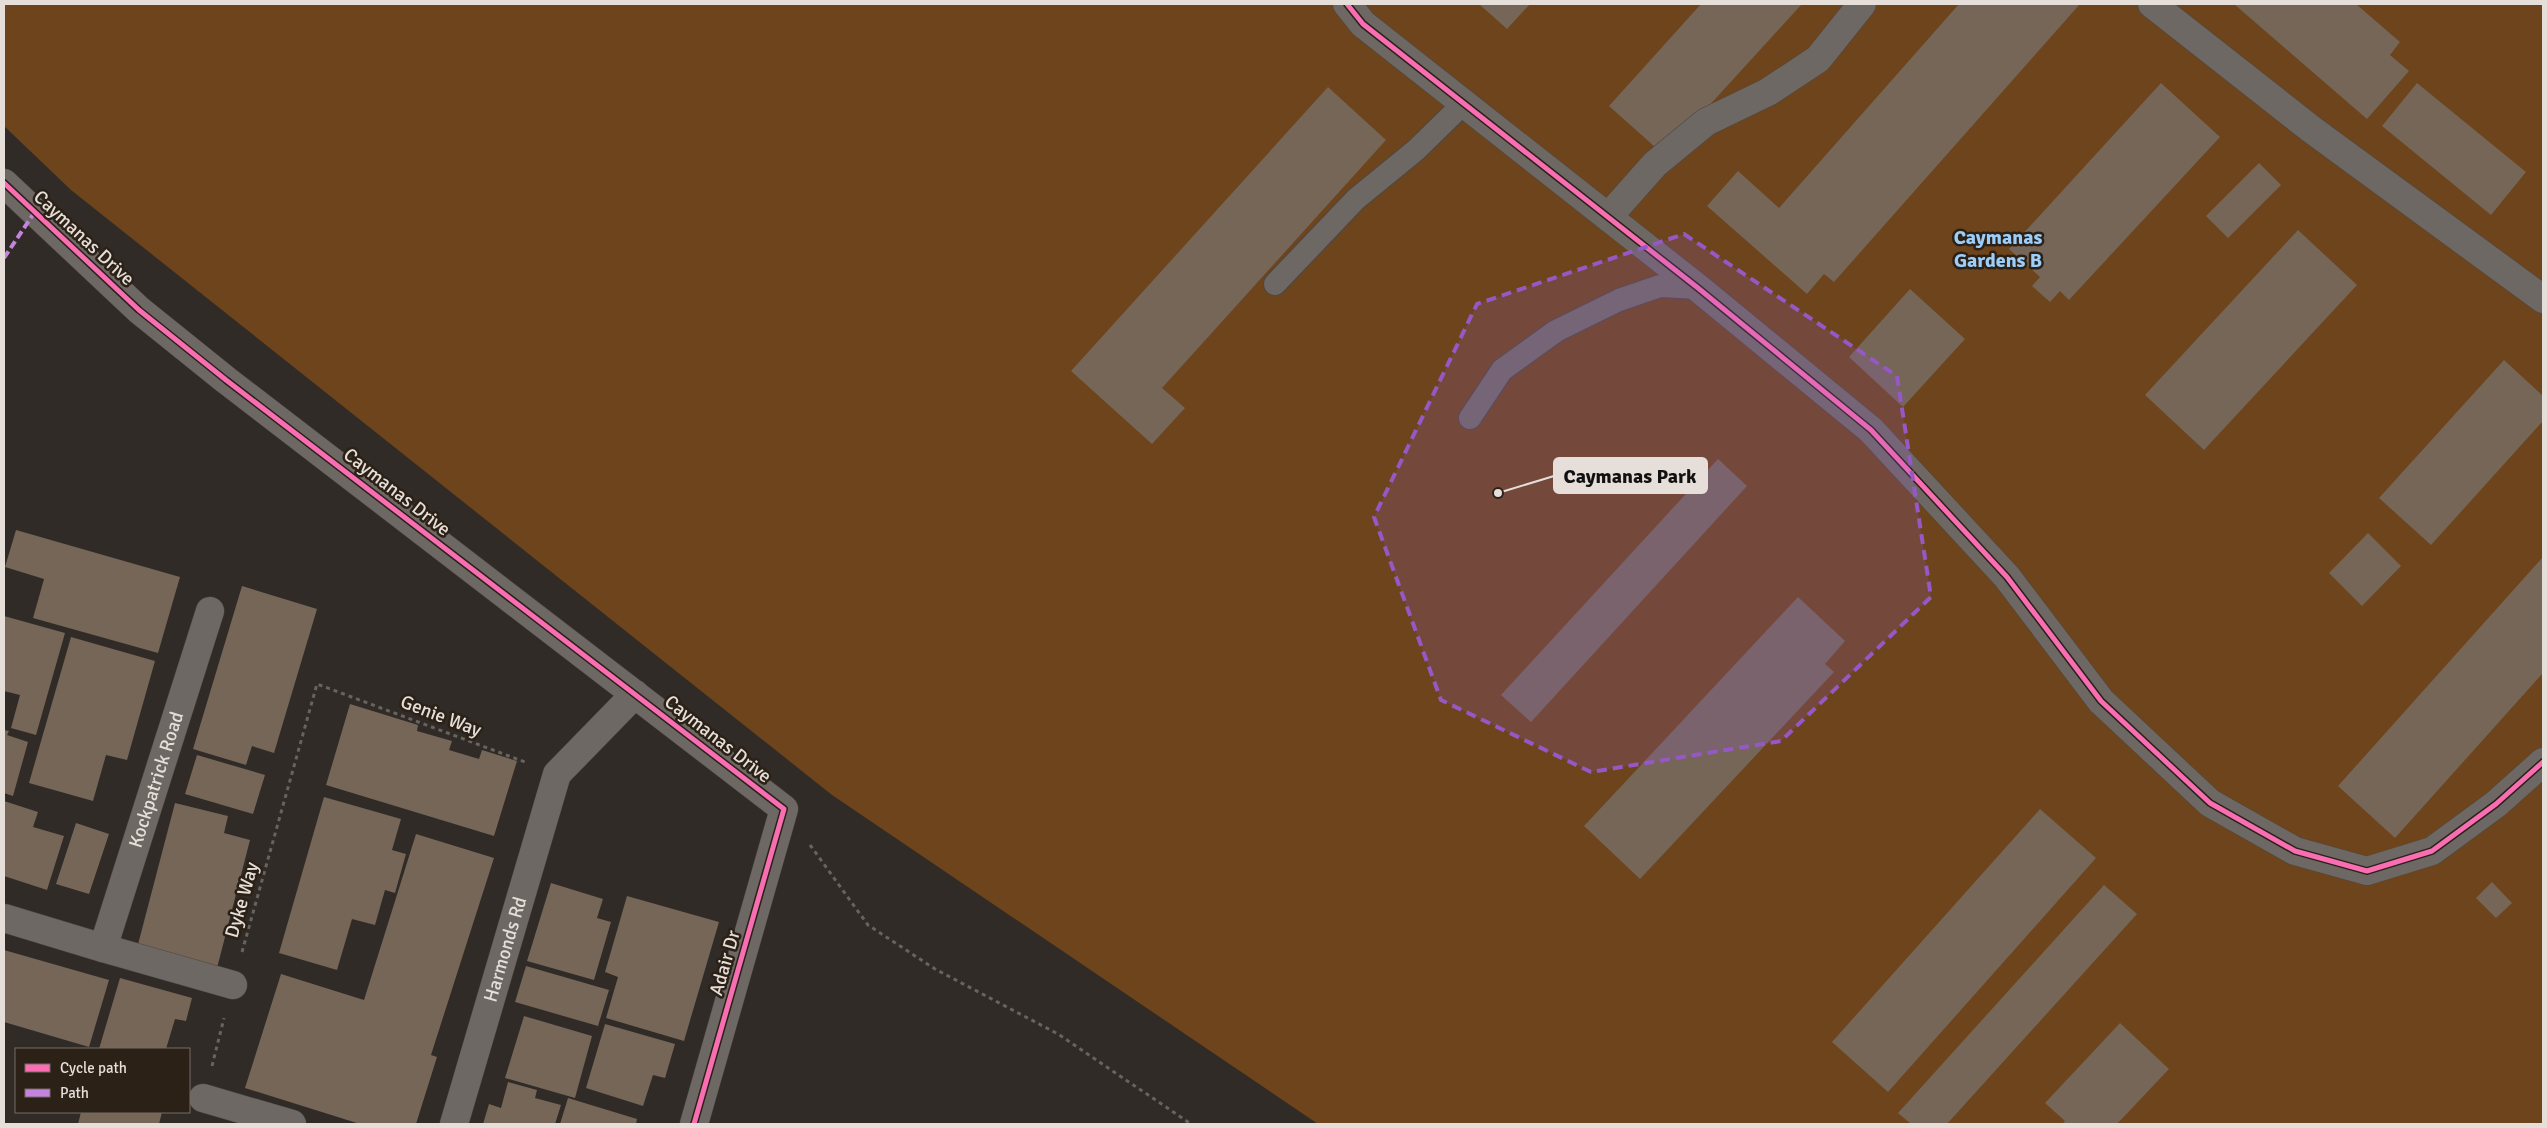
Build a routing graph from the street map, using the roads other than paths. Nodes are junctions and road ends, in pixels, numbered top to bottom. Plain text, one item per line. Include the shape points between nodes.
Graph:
1 (1347, 4) edge
2 (1862, 4) edge
3 (2152, 4) edge
4 (1463, 104) junction
5 (4, 183) edge
6 (1608, 217) junction
7 (1274, 284) dead end
8 (1698, 288) junction
9 (2543, 299) edge
10 (1470, 418) dead end
11 (210, 611) dead end
12 (635, 694) junction
13 (2543, 762) edge
14 (784, 809) joint
15 (4, 918) edge
16 (104, 948) junction
17 (233, 984) road end
18 (203, 1098) road end
19 (292, 1124) edge
20 (454, 1124) edge
21 (694, 1124) edge

1 - 4 street via 1363,24
2 - 6 street via 1818,59 1768,92 1706,122 1655,164
3 - 9 street via 2312,129
4 - 6 street
4 - 7 lane via 1416,150 1356,199
5 - 12 street, Caymanas Drive via 140,310 226,380
6 - 8 street
8 - 10 lane via 1660,286 1619,300 1556,331 1502,370
8 - 13 street via 1871,430 2007,577 2108,708 2210,803 2295,851 2367,871 2432,851 2496,804
11 - 16 street, Kockpatrick Road
12 - 14 street, Caymanas Drive
12 - 20 street, Harmonds Rd via 556,774
14 - 21 street, Adair Dr
15 - 16 street
16 - 17 street
18 - 19 street

